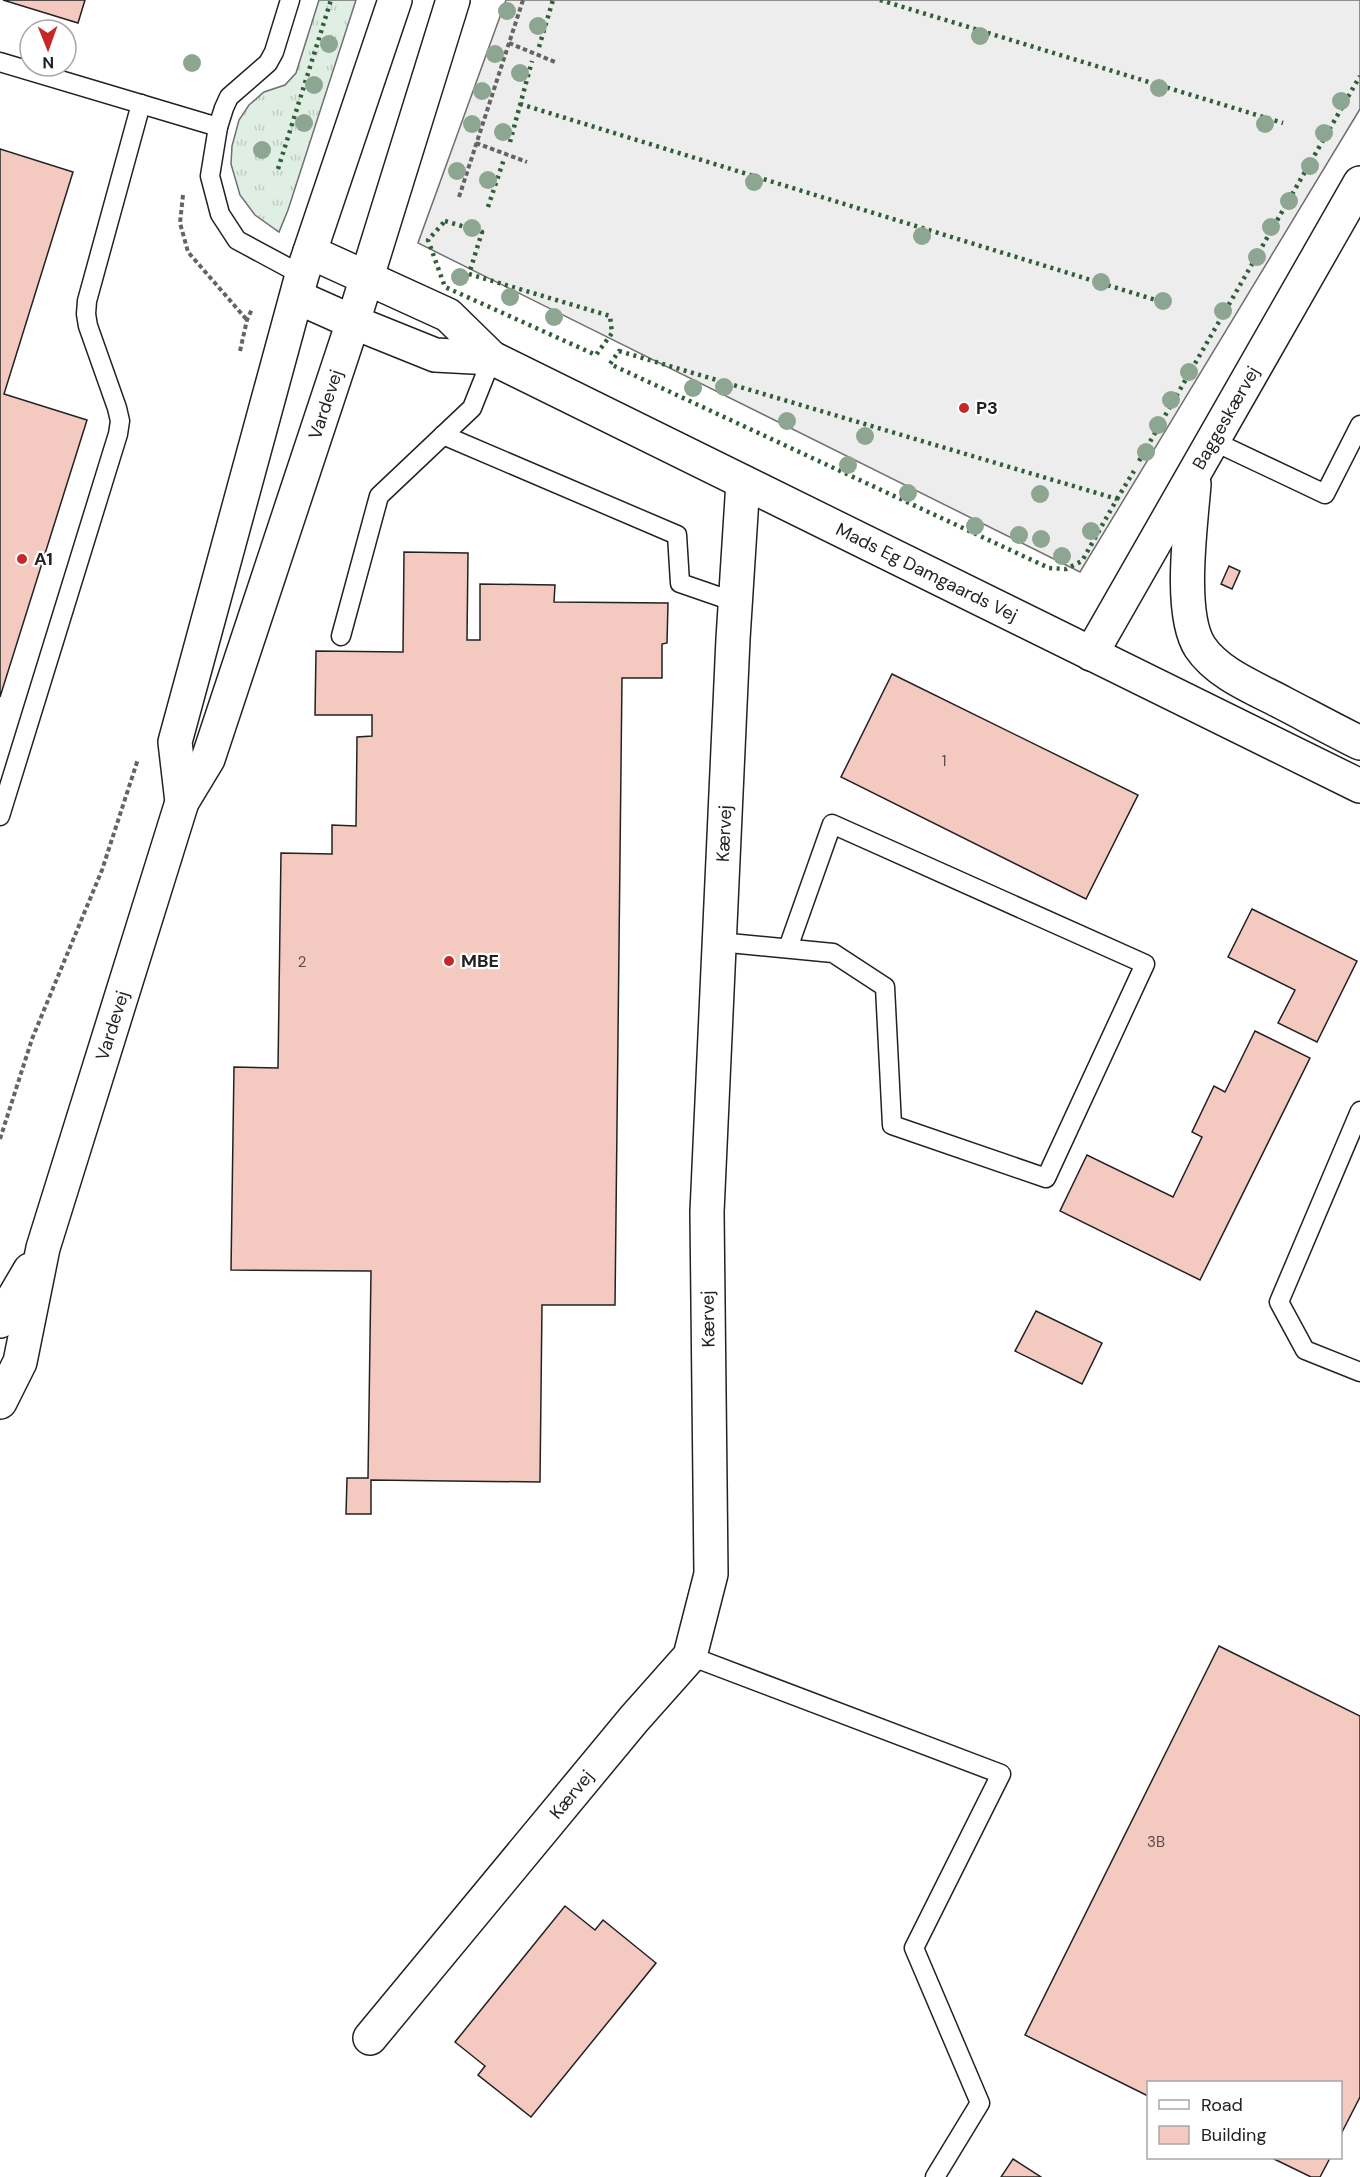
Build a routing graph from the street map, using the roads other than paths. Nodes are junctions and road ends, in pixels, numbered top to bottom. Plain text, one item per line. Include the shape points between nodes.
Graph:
1 (290, 0) edge
2 (395, 0) edge
3 (453, 0) edge
4 (0, 62) edge
5 (141, 104) junction
6 (218, 127) junction
7 (1360, 183) edge
8 (303, 275) junction
9 (365, 278) junction
10 (352, 322) junction
11 (492, 358) junction
12 (1360, 425) edge
13 (443, 435) junction
14 (1214, 441) junction
15 (1195, 476) junction
16 (743, 482) junction
17 (735, 602) junction
18 (341, 636) dead end
19 (1091, 654) junction
20 (1360, 743) edge
21 (1360, 786) edge
22 (182, 802) junction
23 (0, 816) edge
24 (720, 942) junction
25 (788, 948) junction
26 (1360, 1111) edge
27 (43, 1248) junction
28 (0, 1321) edge
29 (1360, 1372) edge
30 (0, 1402) edge
31 (690, 1656) junction
32 (370, 2038) dead end
33 (935, 2177) edge

1 - 6 lane via 268,63 230,97
2 - 8 street, Vardevej
3 - 9 street, Vardevej
4 - 5 lane
5 - 6 lane
5 - 23 lane via 86,314 117,408 118,434
6 - 8 lane via 210,176 220,214 237,240
7 - 14 street, Baggeskærvej
8 - 9 street, Mads Eg Damgaards Vej
8 - 10 street, Mads Eg Damgaards Vej
8 - 22 street, Vardevej via 175,742
9 - 10 street, Vardevej
9 - 11 street, Mads Eg Damgaards Vej via 448,315
10 - 11 street, Mads Eg Damgaards Vej via 435,355
10 - 22 street, Vardevej via 208,759
11 - 13 lane via 472,408
11 - 16 street, Mads Eg Damgaards Vej
12 - 14 lane via 1325,494
13 - 17 lane via 677,535 680,583
13 - 18 lane via 379,496
14 - 15 street, Baggeskærvej
15 - 19 street, Baggeskærvej
15 - 20 street via 1186,585 1199,646 1240,681
16 - 17 street, Kærvej
16 - 19 street, Mads Eg Damgaards Vej
17 - 24 street, Kærvej
19 - 21 street, Mads Eg Damgaards Vej
22 - 27 street, Vardevej
24 - 25 lane
24 - 31 street, Kærvej via 707,1212 711,1574
25 - 25 lane via 833,953 885,987 892,1125 1046,1178 1145,964 832,824
26 - 29 lane via 1279,1302 1305,1350
27 - 28 street, Vardevej
27 - 30 street, Vardevej via 21,1362
31 - 32 street, Kærvej
31 - 33 lane via 1000,1774 914,1948 980,2103

